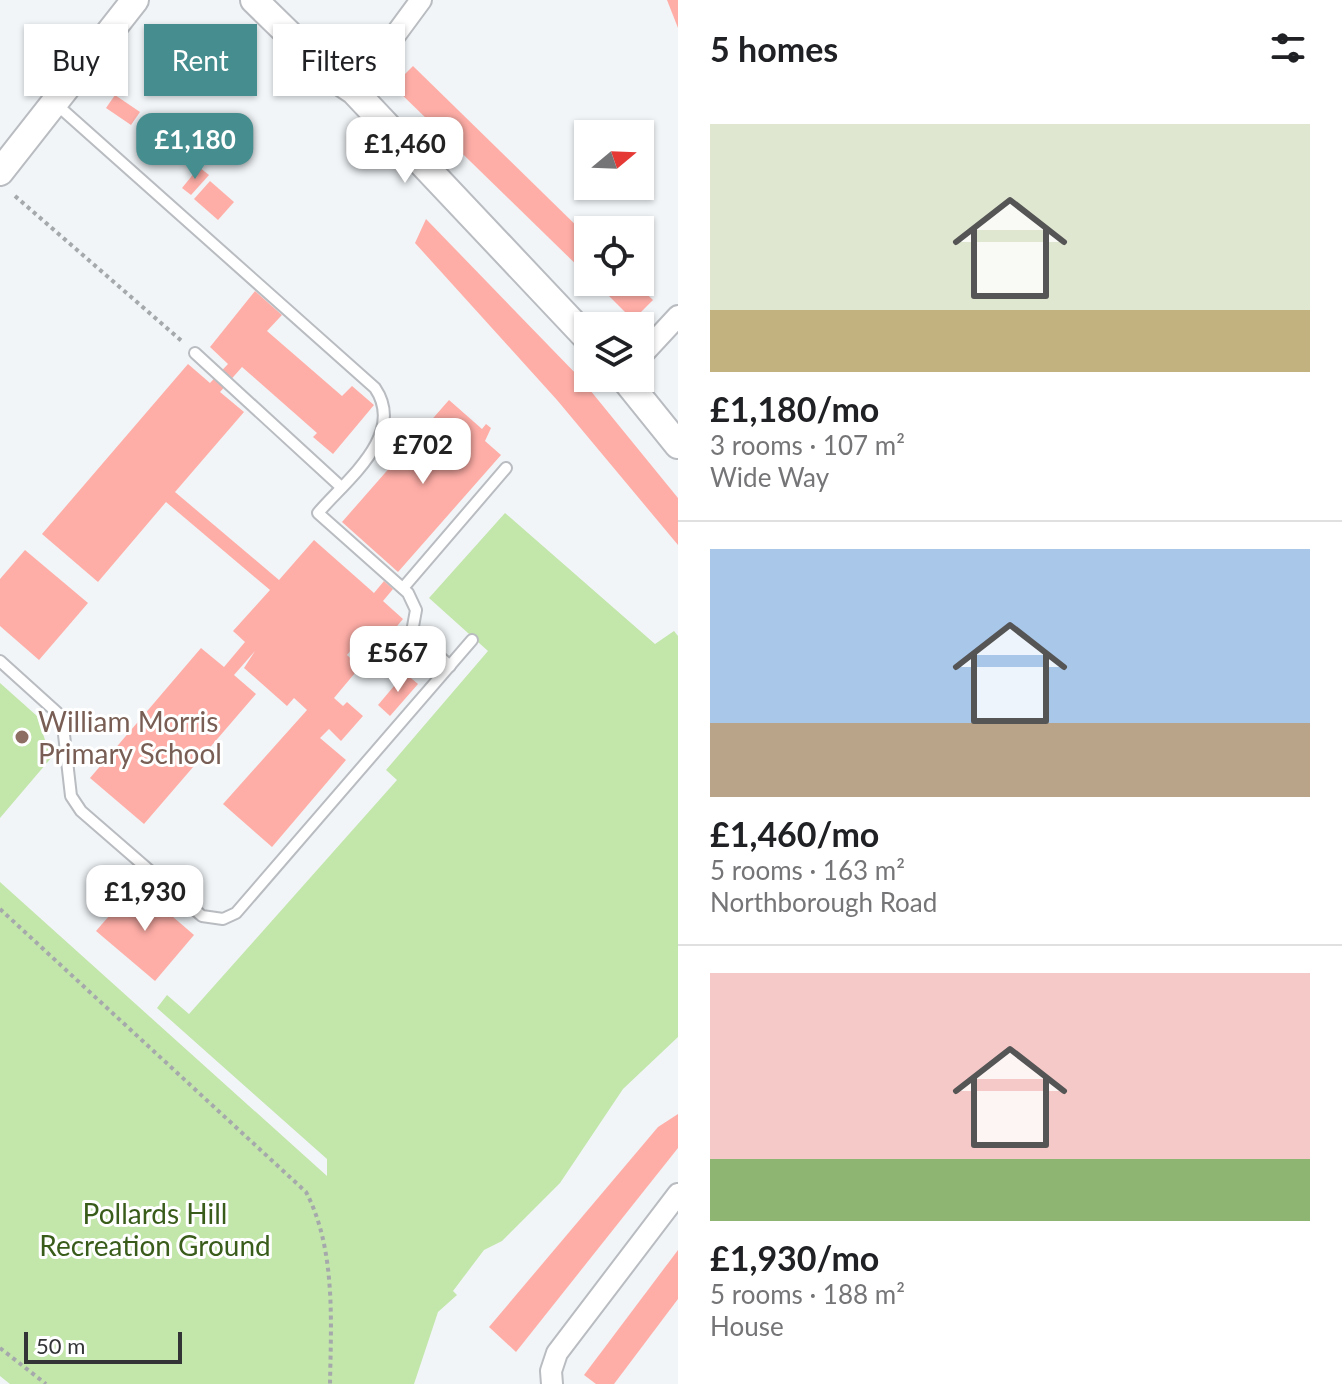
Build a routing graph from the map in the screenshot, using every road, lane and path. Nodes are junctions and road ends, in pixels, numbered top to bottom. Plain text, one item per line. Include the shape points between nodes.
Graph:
1 (135, 0) edge
2 (254, 0) edge
3 (421, 0) edge
4 (279, 24) edge
5 (403, 24) edge
6 (359, 96) edge
7 (56, 104) junction
8 (1, 170) edge
9 (15, 196) dead end
10 (678, 316) edge
11 (574, 324) edge
12 (654, 342) edge
13 (195, 353) joint
14 (635, 392) edge
15 (678, 445) edge
16 (506, 468) dead end
17 (340, 486) junction
18 (403, 588) junction
19 (412, 632) junction
20 (472, 640) dead end
21 (0, 661) edge
22 (450, 666) junction
23 (380, 670) dead end
24 (0, 909) edge
25 (678, 1194) edge
26 (0, 1348) edge
27 (46, 1384) edge
28 (330, 1384) edge
29 (552, 1384) edge

1 - 7 street
2 - 4 street
3 - 5 street
6 - 11 street
7 - 8 street
7 - 17 lane via 375,388 383,405 381,438
9 - 13 path
10 - 12 street
13 - 17 lane
14 - 15 street
16 - 18 lane
17 - 18 lane via 318,513
18 - 19 lane via 416,610
19 - 22 lane
19 - 23 lane
20 - 22 lane
21 - 22 lane via 62,717 71,796 81,811 202,916 216,920 236,913
24 - 28 path via 306,1192 320,1228 327,1271
25 - 29 street via 557,1353
26 - 27 path

